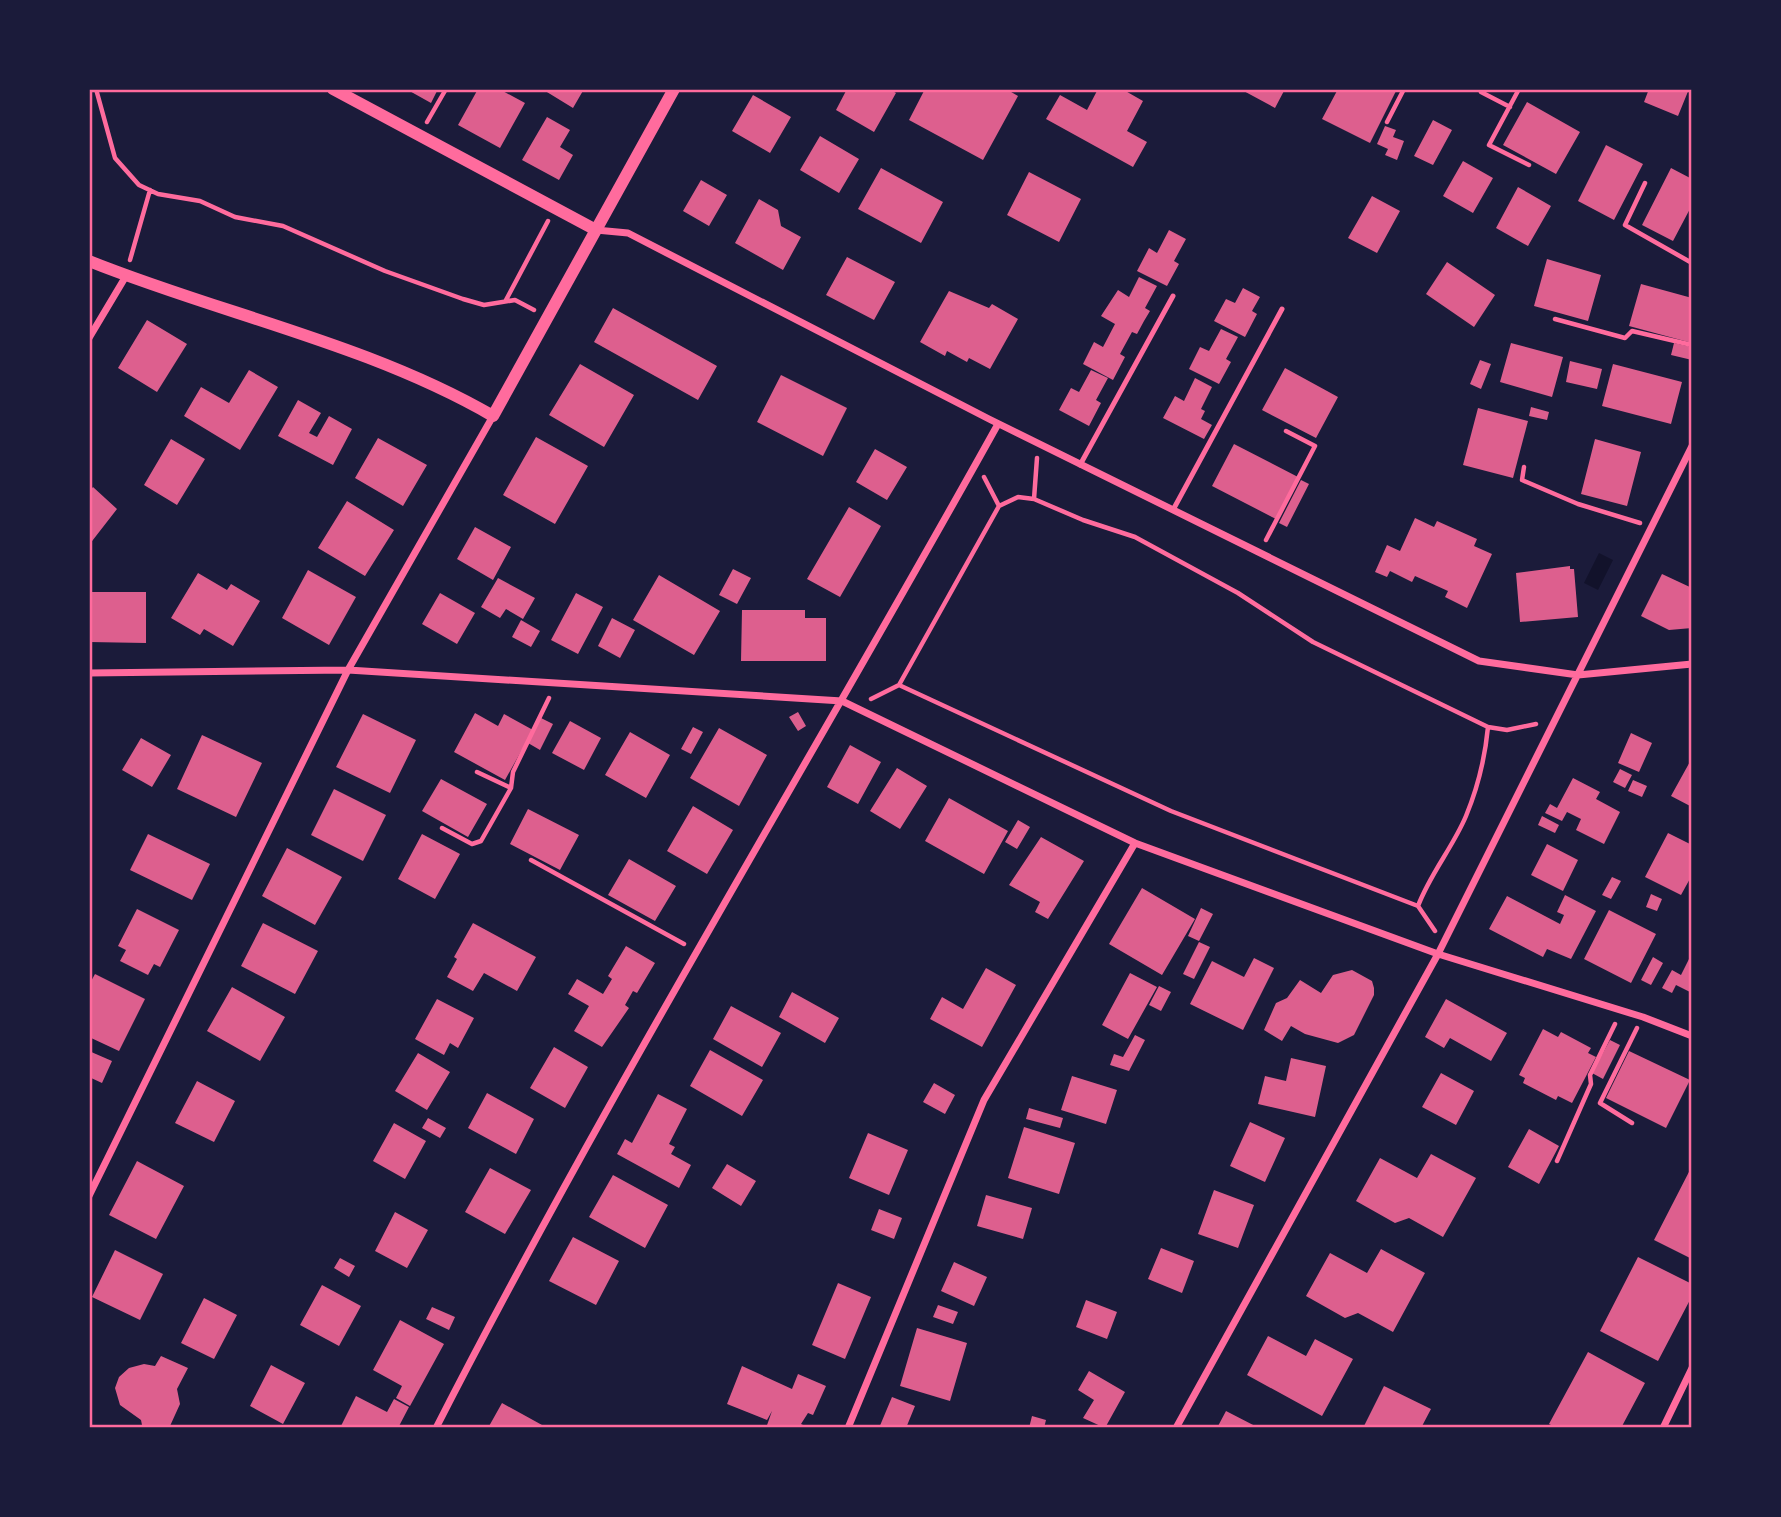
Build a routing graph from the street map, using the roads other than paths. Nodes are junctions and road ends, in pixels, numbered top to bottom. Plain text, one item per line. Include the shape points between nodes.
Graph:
1 (333, 89) edge
2 (674, 89) edge
3 (596, 230) junction
4 (89, 261) edge
5 (126, 276) junction
6 (1173, 296) dead end
7 (1282, 309) dead end
8 (89, 338) edge
9 (493, 416) junction
10 (998, 424) junction
11 (1692, 446) edge
12 (1080, 465) junction
13 (1173, 510) junction
14 (1692, 664) edge
15 (348, 670) junction
16 (89, 673) edge
17 (1578, 675) junction
18 (846, 702) junction
19 (1135, 843) junction
20 (1438, 954) junction
21 (1692, 1036) edge
22 (89, 1195) edge
23 (1692, 1368) edge
24 (436, 1428) edge
25 (848, 1428) edge
26 (1176, 1428) edge
27 (1663, 1428) edge

1 - 3 street
2 - 3 street
3 - 9 street
3 - 10 street via 628,233
4 - 5 street
5 - 8 street
5 - 9 street via 316,340 457,396
6 - 12 lane
7 - 13 lane
9 - 15 street
10 - 12 street
10 - 18 street
11 - 17 street
12 - 13 street
13 - 17 street via 1479,661
14 - 17 street
15 - 16 street
15 - 18 street
15 - 22 street
17 - 20 street
18 - 19 street
18 - 24 street via 698,952
19 - 20 street
19 - 25 street via 984,1100
20 - 21 street
20 - 26 street
23 - 27 street

